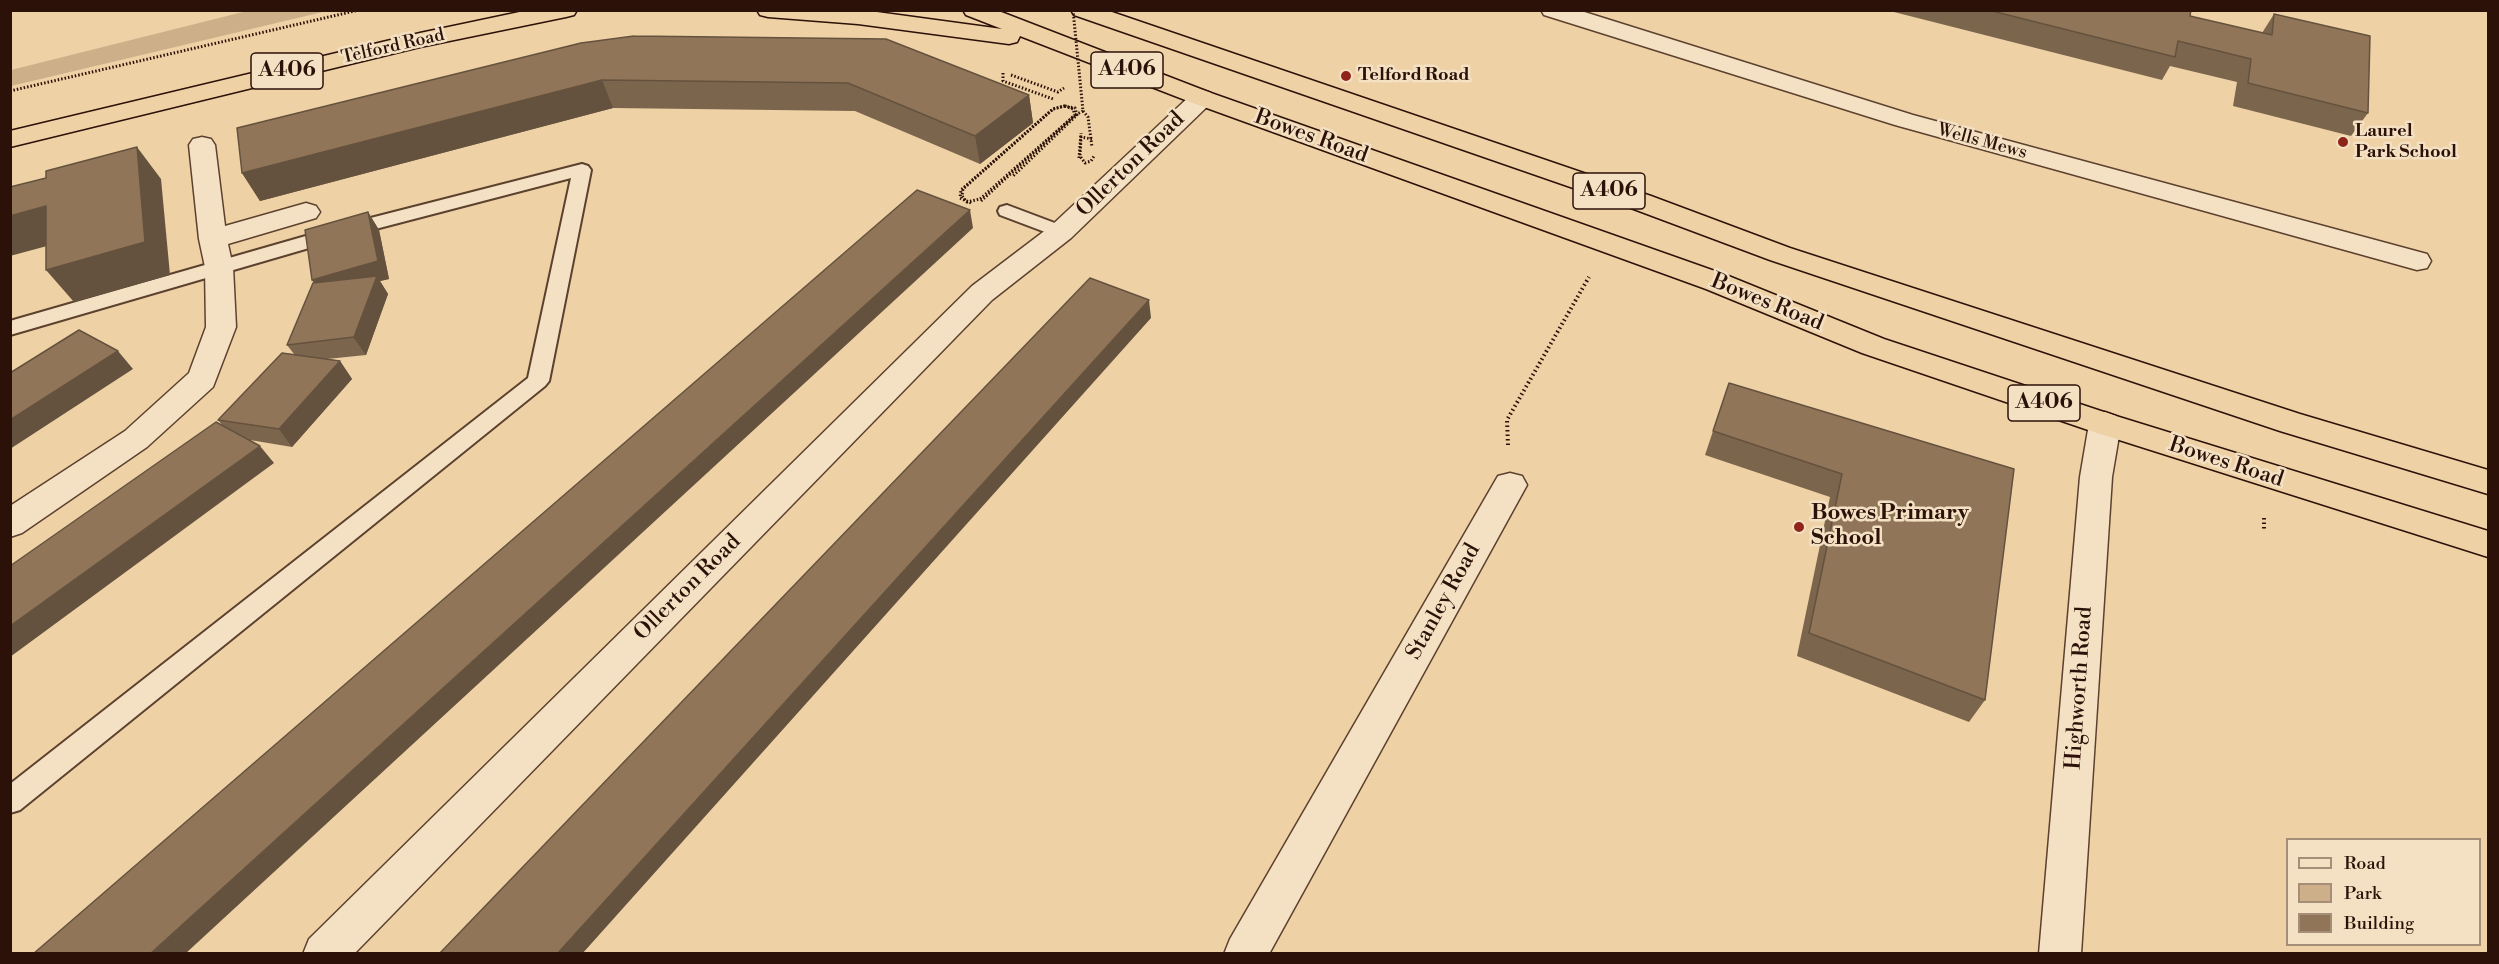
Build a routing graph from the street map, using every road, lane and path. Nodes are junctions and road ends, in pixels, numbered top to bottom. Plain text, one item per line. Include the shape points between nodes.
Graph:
1 (358, 10) edge
2 (566, 10) edge
3 (768, 10) edge
4 (974, 10) edge
5 (1073, 10) edge
6 (1082, 10) edge
7 (1552, 10) edge
8 (1053, 42) junction
9 (1064, 88) dead end
10 (10, 91) edge
11 (1202, 98) junction
12 (1053, 99) dead end
13 (1083, 111) junction
14 (1075, 115) junction
15 (1082, 133) dead end
16 (10, 139) edge
17 (202, 145) dead end
18 (1094, 156) dead end
19 (1079, 157) dead end
20 (987, 201) dead end
21 (1007, 211) dead end
22 (306, 212) dead end
23 (1061, 232) junction
24 (1606, 242) junction
25 (216, 253) junction
26 (2417, 261) dead end
27 (10, 328) edge
28 (2105, 424) junction
29 (2488, 482) edge
30 (1510, 485) joint
31 (10, 524) edge
32 (2488, 544) edge
33 (10, 801) edge
34 (324, 954) edge
35 (1245, 954) edge
36 (2060, 954) edge

1 - 10 path, Telford Road
2 - 16 highway, Telford Road / A406 via 420,40
3 - 8 highway, Bowes Road / A406 via 858,17
4 - 8 highway, Bowes Road
5 - 13 path, bridge
6 - 29 highway, Bowes Road / A406 via 1641,202 1780,254 2280,419
7 - 26 street, Wells Mews via 1904,120
8 - 11 highway, Bowes Road / A406
9 - 12 path via 1058,92 1003,73 1003,81
11 - 23 street, Ollerton Road
11 - 24 highway, Bowes Road / A406
13 - 14 path, bridge
13 - 18 path, bridge via 1088,117 1091,139 1081,137 1078,141 1080,156 1085,163
14 - 14 path, bridge via 980,199 967,202 962,196 963,189 1053,109 1065,106 1073,109
14 - 20 path, bridge via 981,201 967,203 960,198 961,190 1053,109 1075,108 1077,115
15 - 19 path, bridge
17 - 25 street
21 - 23 lane, Ollerton Road
22 - 25 street
23 - 34 street, Ollerton Road via 982,293
24 - 28 highway, Bowes Road / A406 via 1873,346
24 - 30 path via 1507,420
25 - 27 lane
25 - 31 street via 221,327 202,379 136,439
25 - 33 lane via 358,227 582,170 538,381
28 - 32 highway, Bowes Road / A406
28 - 36 street, Highworth Road via 2096,489
30 - 35 street, Stanley Road

